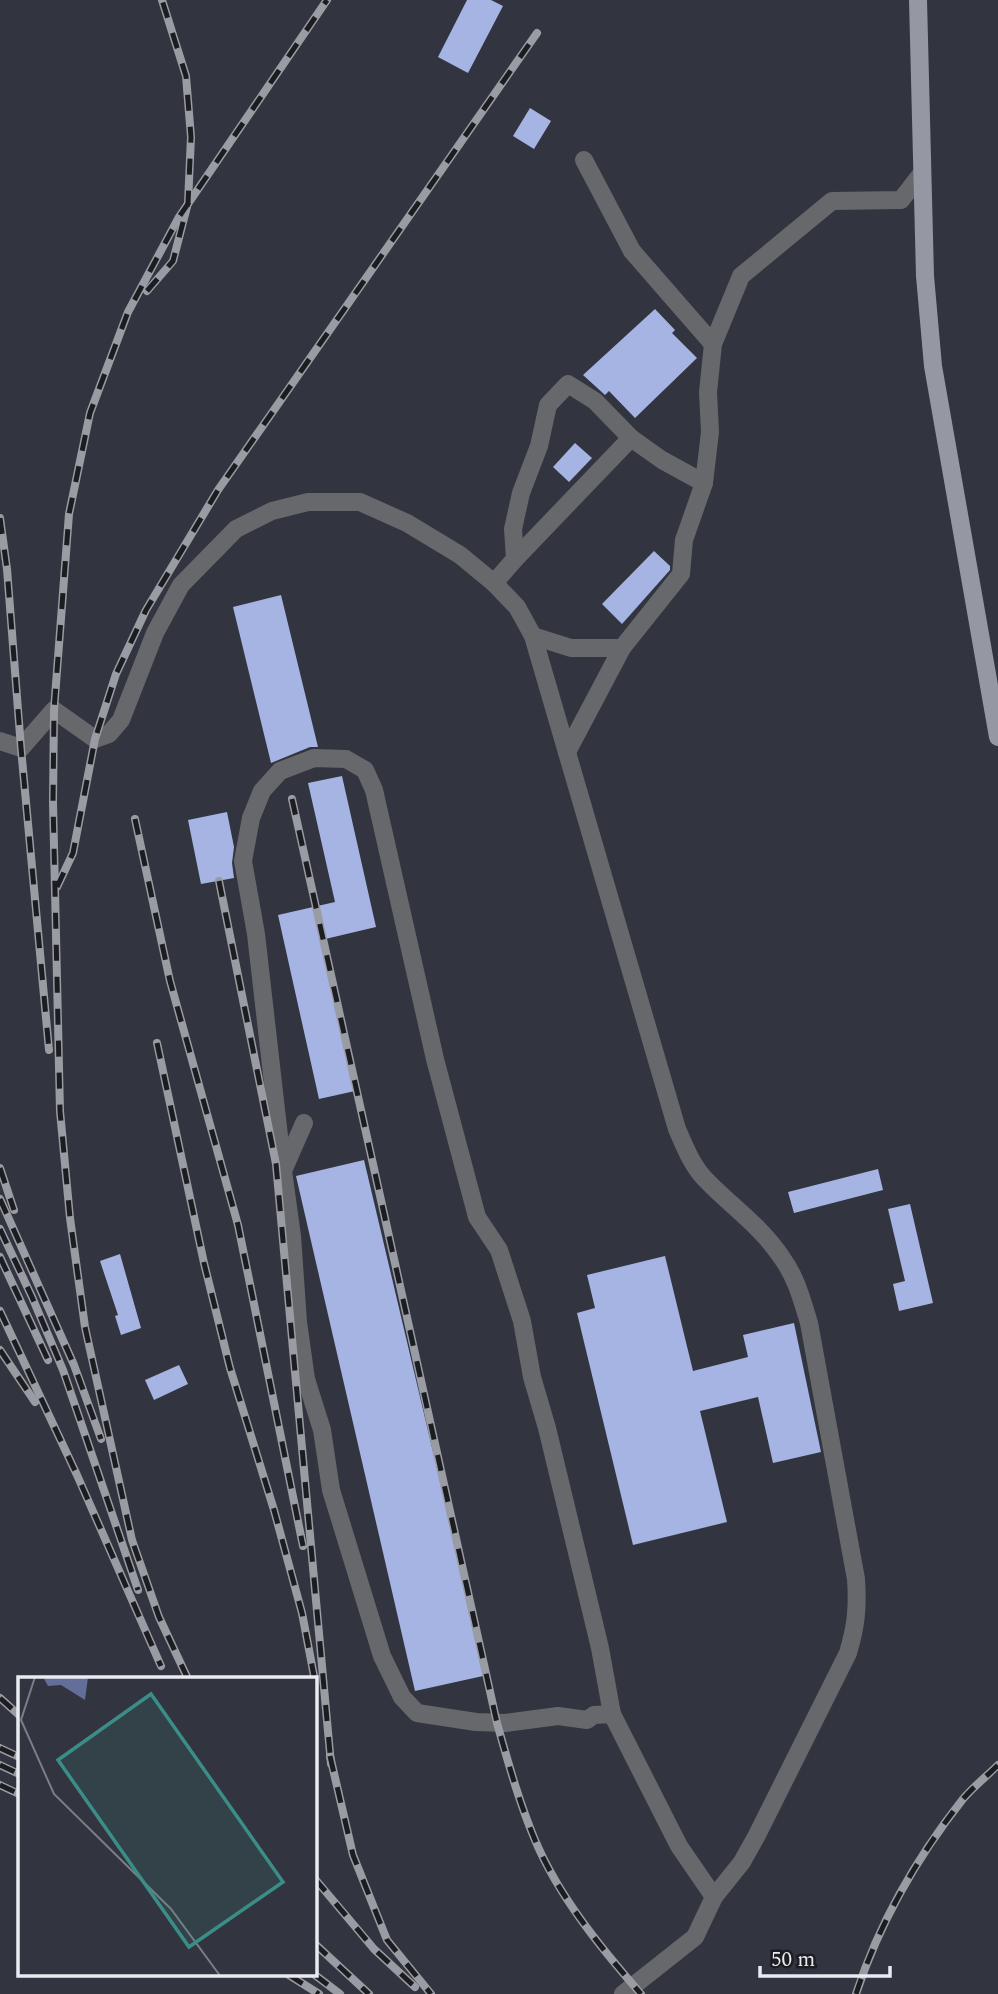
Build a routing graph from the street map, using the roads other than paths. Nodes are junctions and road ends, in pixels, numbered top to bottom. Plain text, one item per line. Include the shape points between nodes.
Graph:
1 (918, 0) edge
2 (584, 160) dead end
3 (922, 173) junction
4 (713, 344) junction
5 (631, 438) junction
6 (704, 483) junction
7 (515, 559) junction
8 (494, 583) junction
9 (533, 636) junction
10 (622, 648) junction
11 (998, 737) edge
12 (0, 741) edge
13 (567, 752) junction
14 (304, 1123) dead end
15 (283, 1171) junction
16 (612, 1714) junction
17 (714, 1897) junction
18 (623, 1994) edge

1 - 3 main road
2 - 4 lane via 632,251
3 - 4 lane via 901,200 832,201 741,276
3 - 11 main road via 933,366
4 - 6 lane
5 - 6 lane
5 - 7 lane
5 - 7 lane via 595,401 568,384 548,405 539,446 520,493 513,529
6 - 10 lane via 684,540 681,574
7 - 8 lane
8 - 9 lane via 517,607
8 - 12 lane via 460,555 360,502 308,502 272,511 236,529 181,585 155,633 121,720 109,734 95,739 54,710 21,748
9 - 10 lane via 571,648
9 - 13 lane
10 - 13 lane
13 - 17 lane via 677,1129 704,1179 763,1233 797,1285 809,1323 856,1579 856,1625 848,1653 742,1863
14 - 15 lane
15 - 16 lane via 306,1379 331,1490 382,1656 402,1697 417,1713 476,1722 558,1716 587,1720
15 - 16 lane via 257,934 243,861 251,818 262,791 280,771 314,758 346,759 365,769 374,790 435,1059 477,1217 499,1250 522,1321
16 - 17 lane via 679,1846
17 - 18 lane via 695,1937

